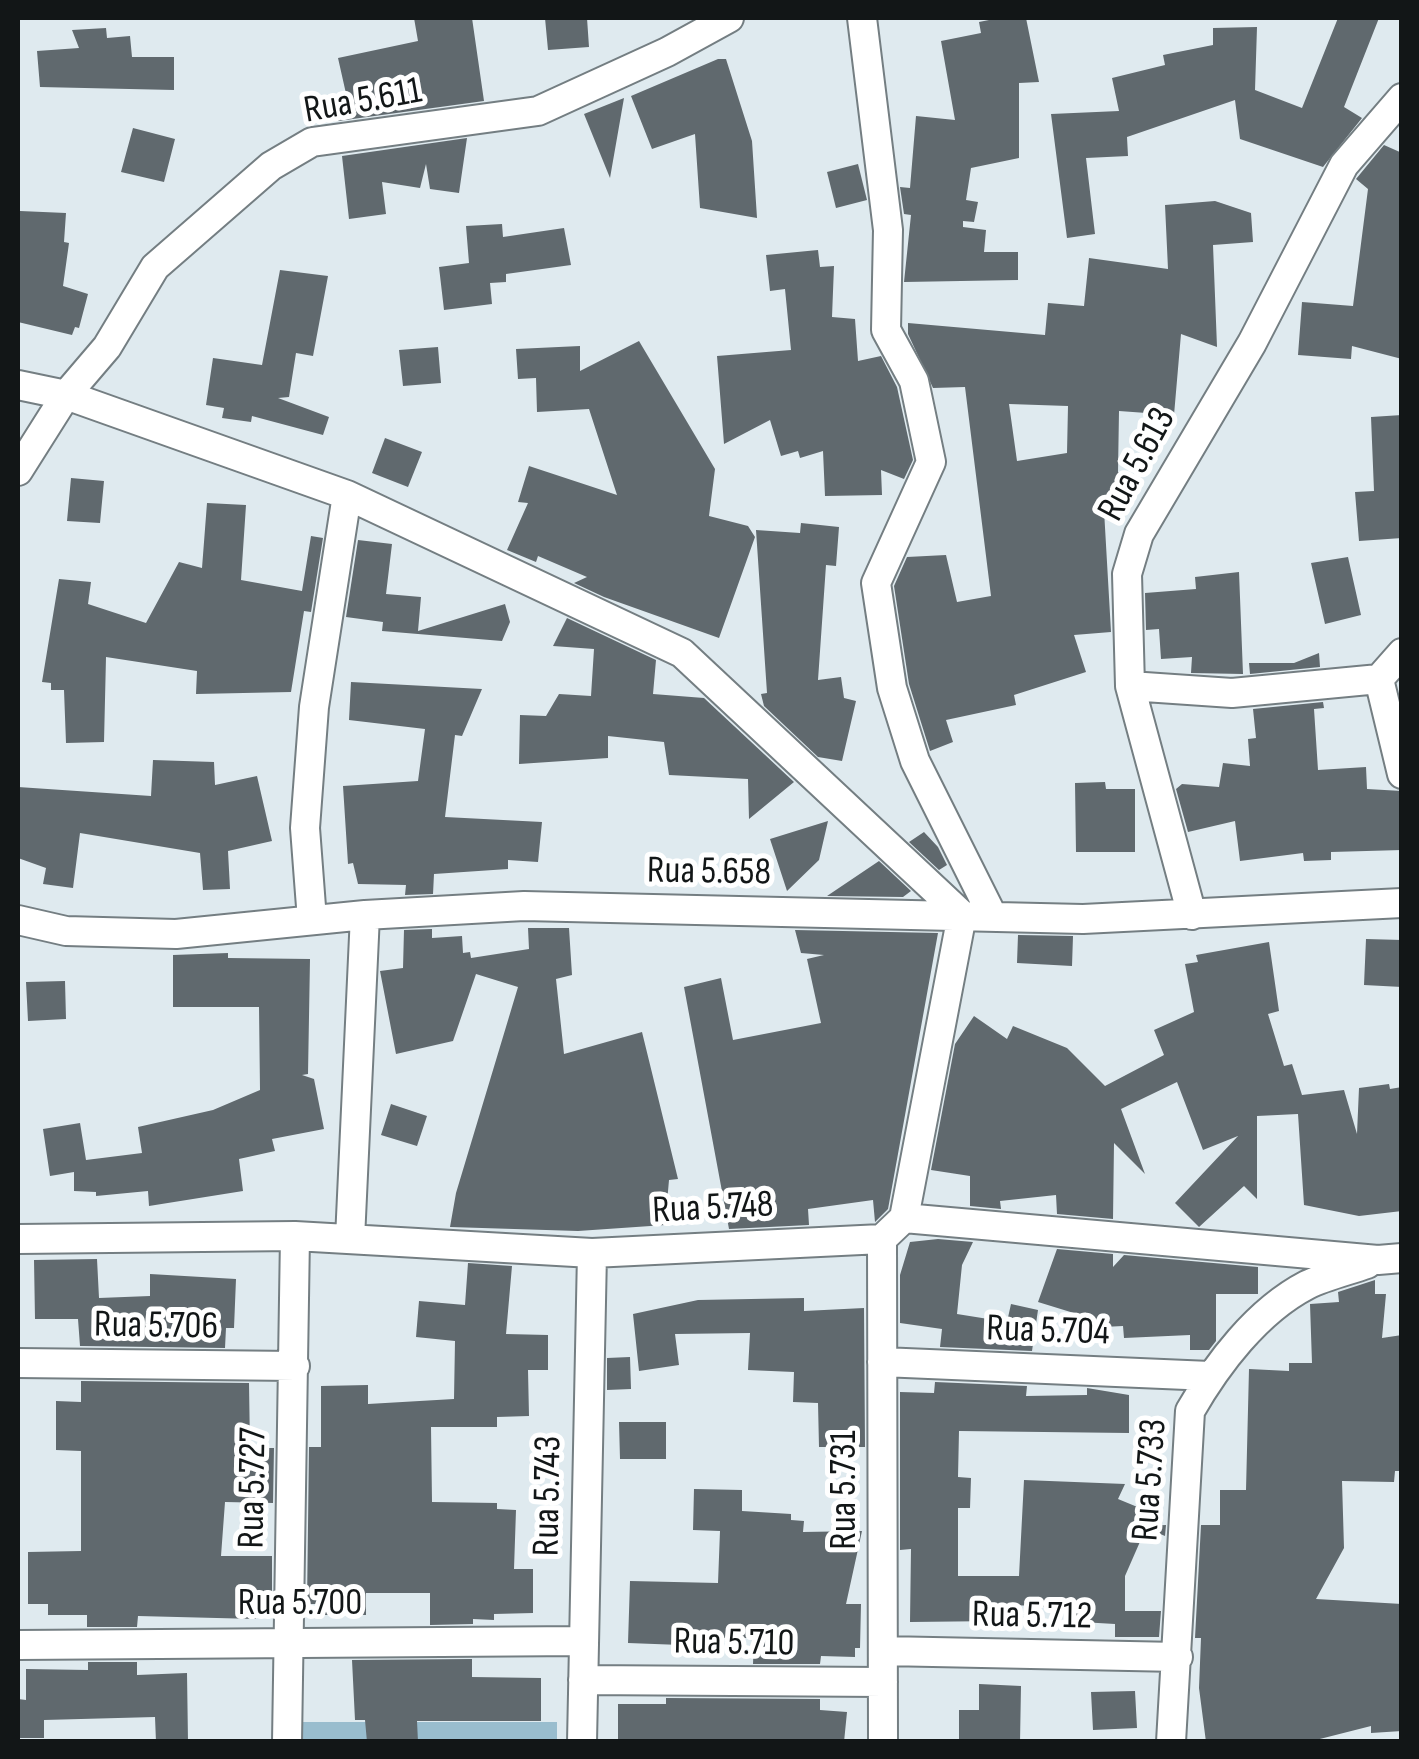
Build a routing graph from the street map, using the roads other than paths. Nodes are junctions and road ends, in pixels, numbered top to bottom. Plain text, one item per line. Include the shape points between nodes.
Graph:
1 (729, 18) edge
2 (862, 18) edge
3 (1402, 98) edge
4 (18, 386) edge
5 (66, 395) junction
6 (18, 471) edge
7 (347, 495) junction
8 (1402, 653) edge
9 (1380, 678) junction
10 (1130, 686) junction
11 (1402, 774) edge
12 (1402, 904) edge
13 (365, 914) junction
14 (962, 915) junction
15 (1192, 915) junction
16 (992, 917) junction
17 (18, 920) edge
18 (312, 920) junction
19 (904, 1218) junction
20 (295, 1236) junction
21 (350, 1238) junction
22 (18, 1239) edge
23 (882, 1239) junction
24 (592, 1253) junction
25 (1390, 1259) edge
26 (882, 1362) junction
27 (18, 1363) edge
28 (294, 1366) junction
29 (1210, 1376) junction
30 (288, 1641) junction
31 (582, 1641) junction
32 (18, 1645) edge
33 (884, 1651) junction
34 (1178, 1657) junction
35 (584, 1680) junction
36 (883, 1682) junction
37 (287, 1742) edge
38 (582, 1742) edge
39 (883, 1742) edge
40 (1170, 1742) edge

1 - 5 street, Rua 5.611 via 538,111 312,142 271,166 156,267 107,347
2 - 16 street via 888,230 886,330 914,382 930,462 876,583 892,688 915,761
3 - 10 street, Rua 5.613 via 1344,165 1252,343 1139,534 1127,574
4 - 5 street
5 - 6 street, Rua 5.611
5 - 7 street
7 - 14 street via 682,653
7 - 18 street via 313,724 305,828
8 - 9 street
9 - 10 street via 1232,693
9 - 11 street
10 - 15 street, Rua 5.613
12 - 15 street, Rua 5.658
13 - 14 street, Rua 5.658 via 524,906
13 - 18 street, Rua 5.658
13 - 21 street
14 - 16 street, Rua 5.658
14 - 19 street
15 - 16 street, Rua 5.658
17 - 18 street, Rua 5.658 via 66,931 176,934
19 - 23 street
19 - 25 street
20 - 21 street, Rua 5.748
20 - 22 street, Rua 5.748
20 - 28 street, Rua 5.727
21 - 24 street, Rua 5.748
23 - 24 street, Rua 5.748
23 - 26 street, Rua 5.731
24 - 31 street, Rua 5.743
25 - 29 street, Rua 5.733 via 1306,1286 1259,1323
26 - 29 street, Rua 5.704
26 - 33 street, Rua 5.731
27 - 28 street, Rua 5.706
28 - 30 street, Rua 5.727
29 - 34 street, Rua 5.733 via 1190,1411
30 - 31 street, Rua 5.700
30 - 32 street, Rua 5.700
30 - 37 street, Rua 5.727
31 - 35 street, Rua 5.743
33 - 34 street, Rua 5.712
33 - 36 street, Rua 5.731
34 - 40 street, Rua 5.733
35 - 36 street, Rua 5.710
35 - 38 street, Rua 5.743
36 - 39 street, Rua 5.731

